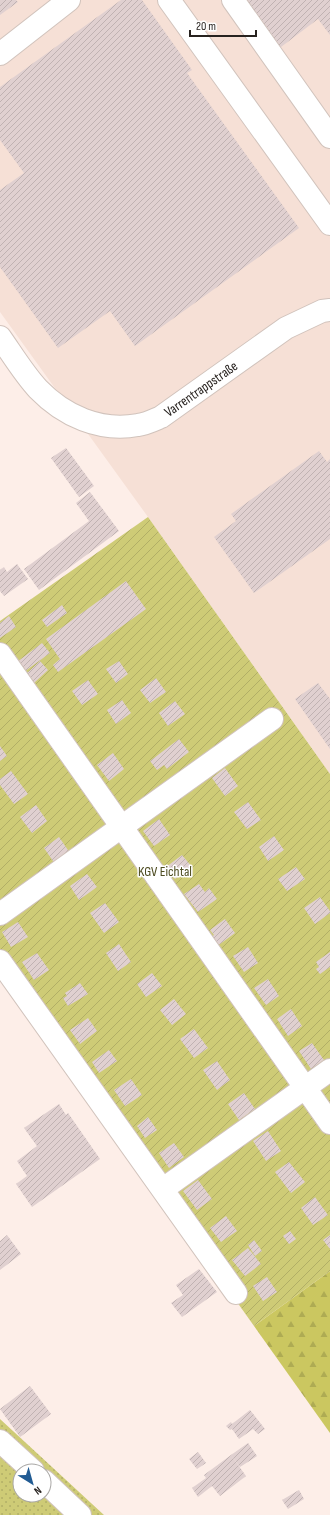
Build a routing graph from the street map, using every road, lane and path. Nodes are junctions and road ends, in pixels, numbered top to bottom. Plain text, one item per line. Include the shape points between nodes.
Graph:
1 (69, 0) edge
2 (169, 0) edge
3 (233, 0) edge
4 (0, 54) edge
5 (330, 137) edge
6 (330, 224) edge
7 (330, 310) edge
8 (0, 337) edge
9 (0, 654) edge
10 (272, 719) dead end
11 (121, 827) junction
12 (0, 914) edge
13 (0, 961) edge
14 (330, 1070) edge
15 (305, 1088) junction
16 (330, 1123) edge
17 (163, 1189) junction
18 (236, 1292) dead end
19 (0, 1441) edge
20 (24, 1463) edge
21 (52, 1489) edge
22 (80, 1515) edge

1 - 4 street
2 - 6 street
3 - 5 street
7 - 8 street, Varrentrappstraße via 322,311 286,328 161,417 138,425 109,426 89,423 61,409 38,389
9 - 11 street
10 - 11 street
11 - 12 street
11 - 15 street
13 - 17 street
14 - 15 street
15 - 16 street
15 - 17 street
17 - 18 street
19 - 20 street
21 - 22 street

